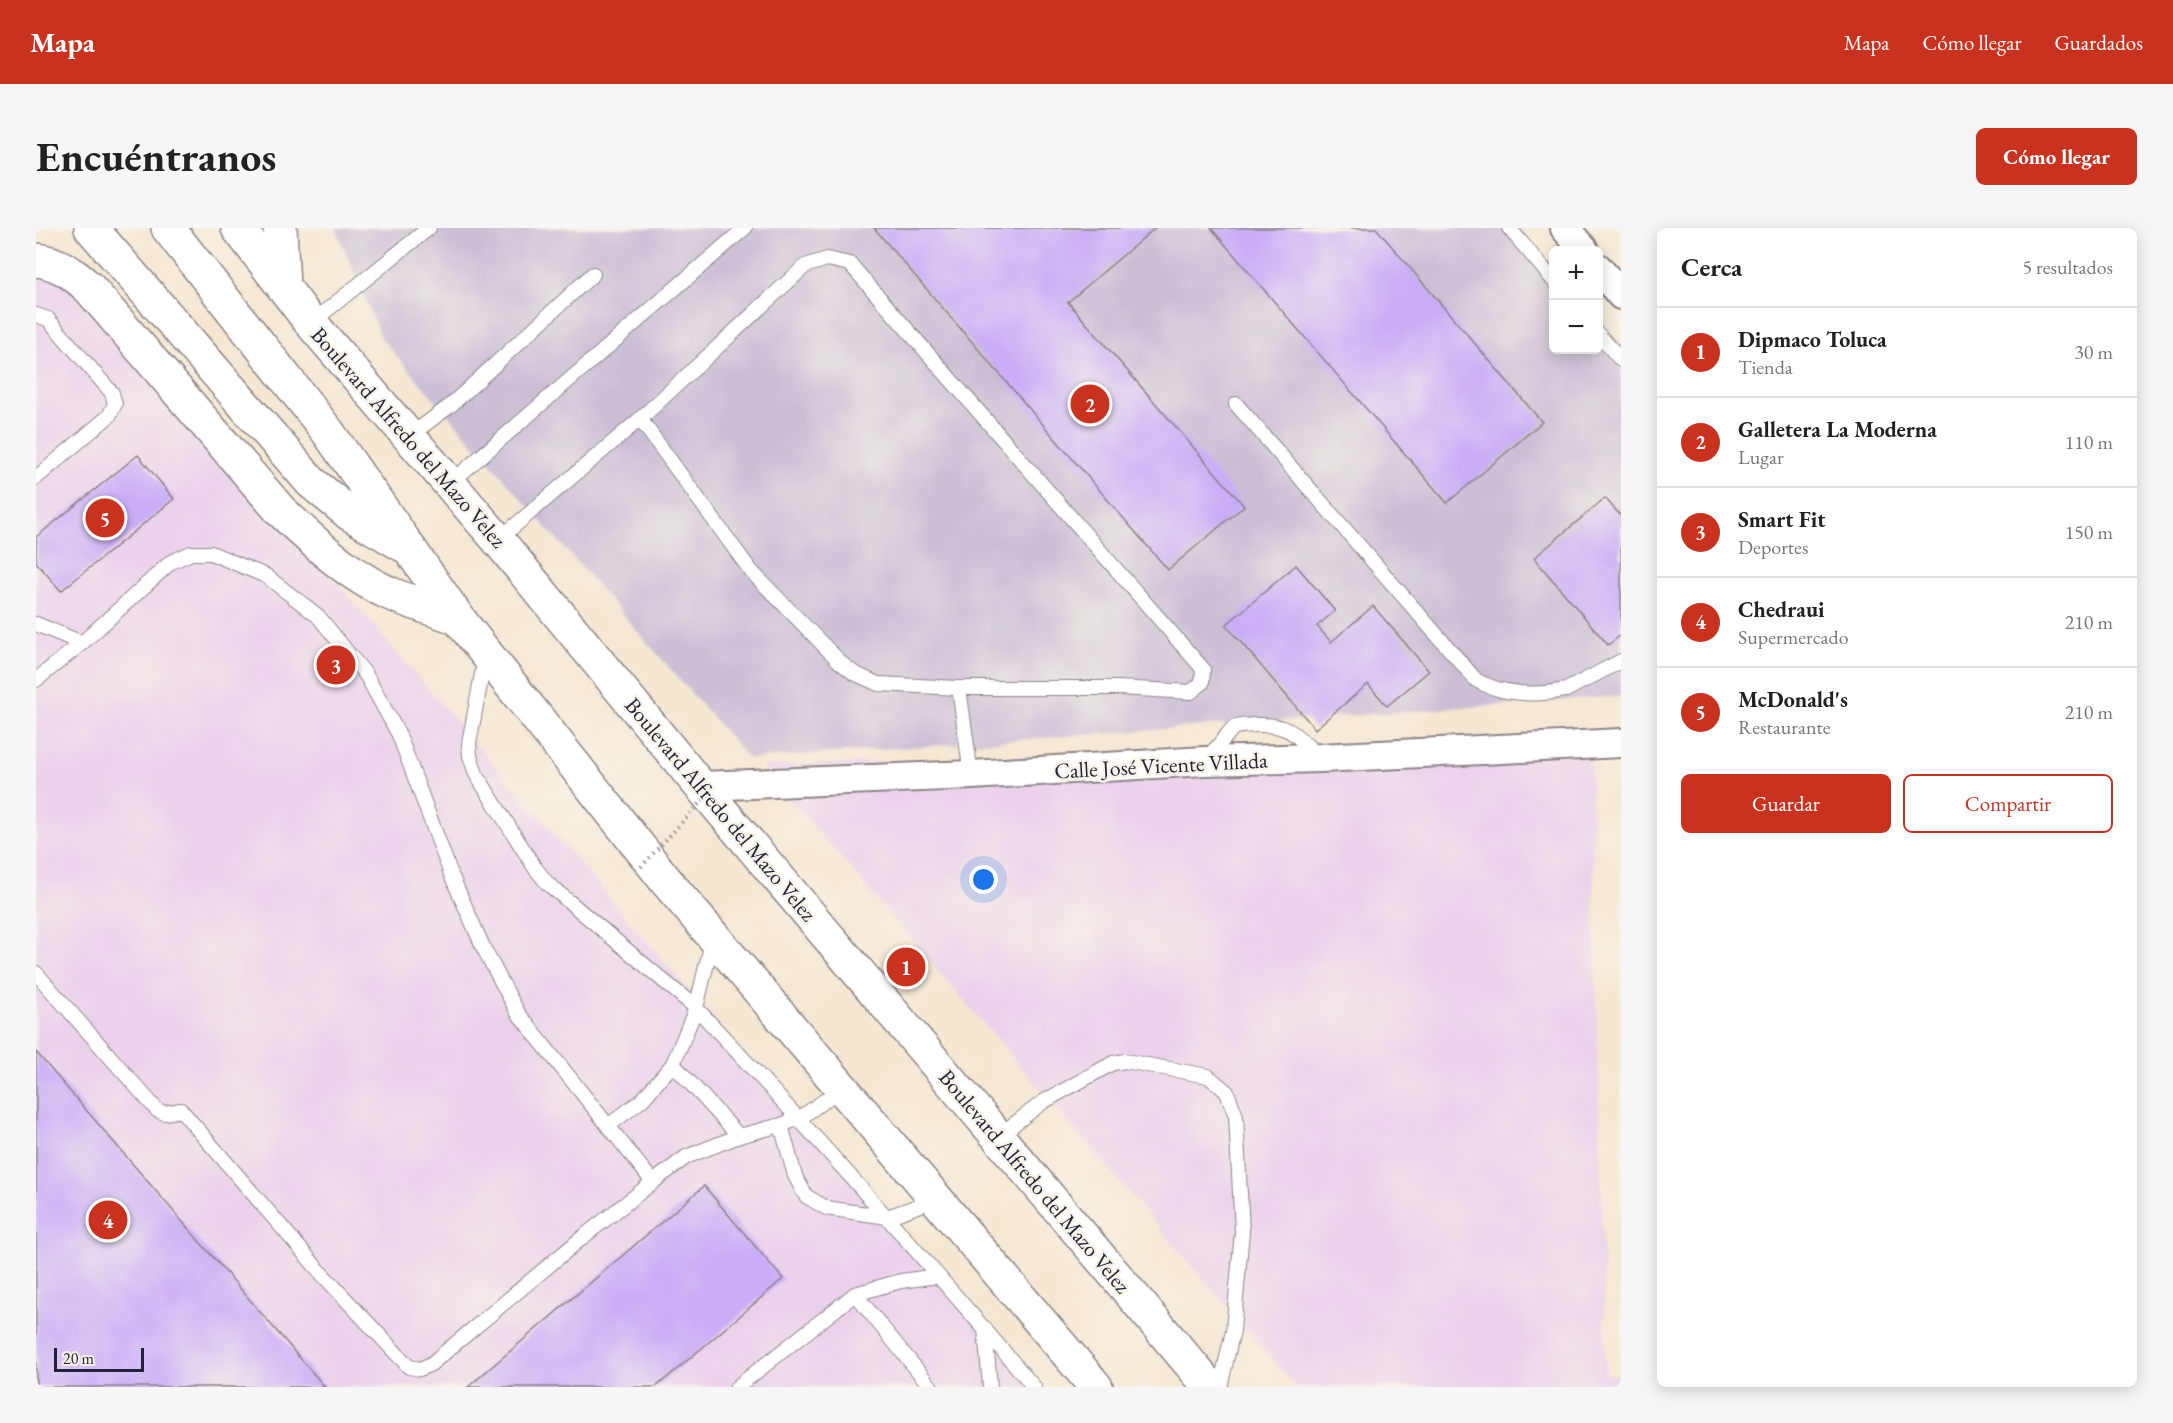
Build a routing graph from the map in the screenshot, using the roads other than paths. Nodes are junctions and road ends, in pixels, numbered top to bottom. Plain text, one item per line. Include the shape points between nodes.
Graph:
1 (91, 228) edge
2 (168, 228) edge
3 (238, 228) edge
4 (280, 228) edge
5 (429, 228) edge
6 (745, 228) edge
7 (1509, 228) edge
8 (1584, 245) edge
9 (36, 260) edge
10 (594, 274) dead end
11 (1549, 275) edge
12 (283, 287) junction
13 (1621, 295) edge
14 (36, 315) edge
15 (311, 323) junction
16 (1603, 339) edge
17 (1621, 360) edge
18 (1236, 404) dead end
19 (640, 418) junction
20 (408, 437) junction
21 (36, 478) edge
22 (449, 484) junction
23 (498, 540) junction
24 (413, 551) junction
25 (458, 618) junction
26 (36, 624) edge
27 (82, 643) junction
28 (486, 653) junction
29 (1621, 661) edge
30 (38, 676) edge
31 (959, 688) junction
32 (1621, 743) edge
33 (971, 775) junction
34 (709, 785) junction
35 (714, 936) junction
36 (36, 973) edge
37 (696, 1008) junction
38 (673, 1064) junction
39 (842, 1088) junction
40 (800, 1118) junction
41 (781, 1125) junction
42 (608, 1126) junction
43 (739, 1136) junction
44 (997, 1137) junction
45 (653, 1182) junction
46 (937, 1199) junction
47 (887, 1217) junction
48 (938, 1276) junction
49 (855, 1294) junction
50 (985, 1328) junction
51 (1033, 1386) edge
52 (737, 1387) edge
53 (931, 1387) edge
54 (990, 1387) edge
55 (1096, 1387) edge
56 (1210, 1387) edge
57 (1220, 1387) edge

1 - 24 main road via 311,482 350,514
2 - 24 main road via 328,432
3 - 12 main road, Boulevard Alfredo del Mazo Velez
4 - 12 main road
5 - 15 lane
6 - 22 lane
7 - 11 lane
8 - 13 street
9 - 25 main road via 63,268 90,289 280,510 313,542 389,593
10 - 20 lane via 451,405
12 - 15 main road, Boulevard Alfredo del Mazo Velez
14 - 21 lane via 48,319 112,393 115,404 110,416
15 - 20 main road, Boulevard Alfredo del Mazo Velez
16 - 17 lane
18 - 29 lane via 1476,680 1497,690 1556,692
19 - 23 lane
19 - 31 lane via 751,572 841,663 878,684
19 - 31 lane via 805,266 827,259 850,264 1203,669 1202,683 1191,692
20 - 22 main road, Boulevard Alfredo del Mazo Velez
22 - 23 main road, Boulevard Alfredo del Mazo Velez
23 - 34 main road, Boulevard Alfredo del Mazo Velez
24 - 25 main road
25 - 28 main road
26 - 27 lane
27 - 30 lane
27 - 42 lane via 171,562 191,553 211,553 266,576 318,616 366,675 399,735 452,877 518,1013
28 - 35 main road
28 - 37 lane via 469,743 476,774 548,884
31 - 33 lane
32 - 33 street, Calle José Vicente Villada
33 - 34 street, Calle José Vicente Villada
34 - 44 main road, Boulevard Alfredo del Mazo Velez
35 - 37 lane
35 - 39 main road
36 - 45 lane via 157,1110 181,1110 322,1274 409,1367 420,1369 431,1364
37 - 38 lane
37 - 40 lane
38 - 42 lane via 642,1100
38 - 43 lane
39 - 40 lane
39 - 46 main road
40 - 41 lane
40 - 47 lane
41 - 43 lane
41 - 47 lane via 795,1176 806,1196 826,1208
42 - 45 lane
43 - 45 lane via 686,1157
44 - 56 main road, Boulevard Alfredo del Mazo Velez
44 - 57 lane via 1043,1102 1113,1063 1125,1061 1208,1076 1227,1092 1236,1116 1242,1232 1233,1331
46 - 47 lane
46 - 55 main road
47 - 48 lane
48 - 49 lane via 900,1281
48 - 50 lane
49 - 52 lane
49 - 53 lane
50 - 51 lane
50 - 54 lane

